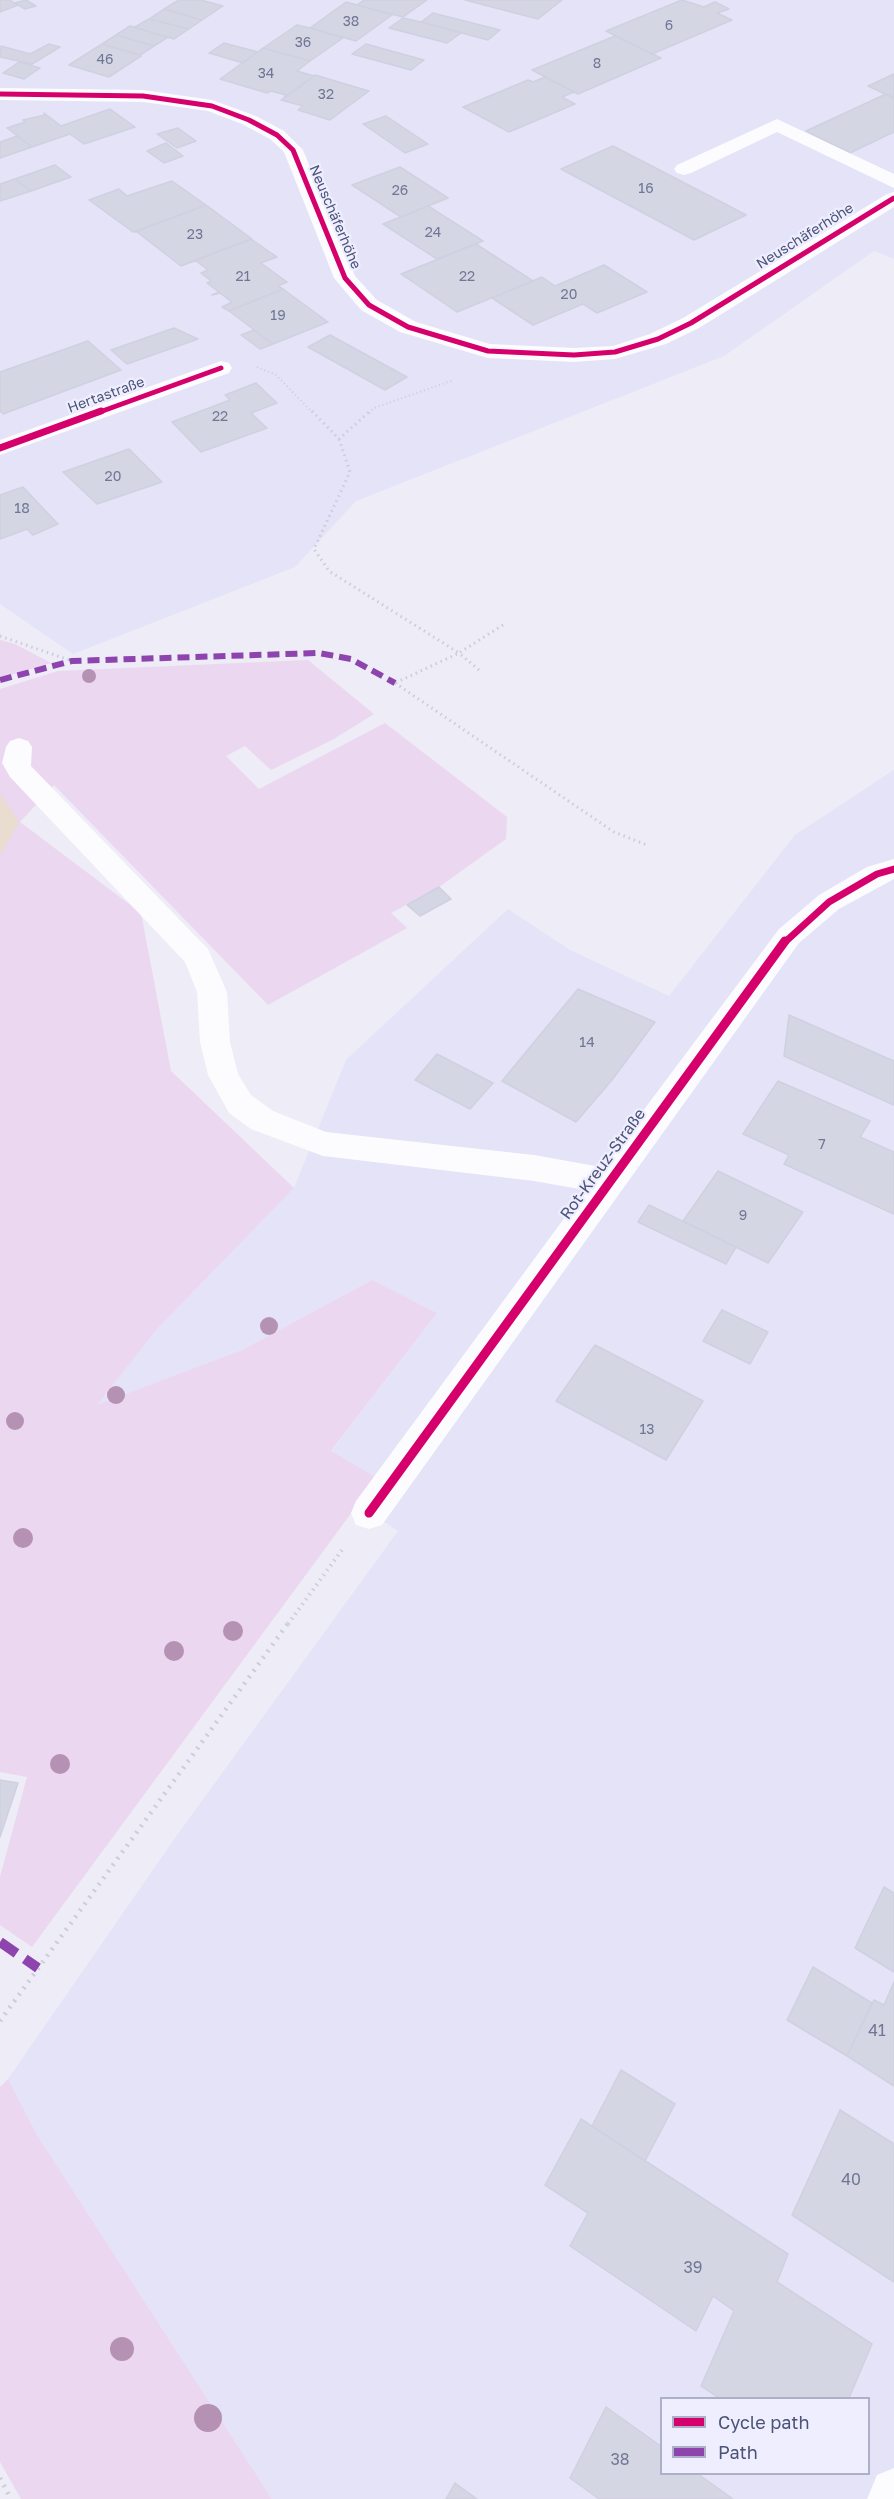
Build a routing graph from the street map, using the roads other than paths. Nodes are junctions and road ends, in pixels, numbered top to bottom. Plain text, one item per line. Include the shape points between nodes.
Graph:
1 (0, 94) edge
2 (684, 169) dead end
3 (894, 182) edge
4 (894, 198) edge
5 (221, 368) road end
6 (0, 448) edge
7 (19, 747) dead end
8 (894, 869) edge
9 (608, 1181) junction
10 (369, 1513) road end
11 (894, 2492) edge
12 (891, 2499) edge

1 - 4 street, Neuschäferhöhe via 143,96 212,106 249,120 277,135 293,150 345,278 369,305 408,327 488,351 615,352 658,339 691,323
2 - 3 street via 777,125
5 - 6 street, Hertastraße
7 - 9 street via 16,763 20,771 198,957 212,992 215,1042 223,1075 240,1104 262,1120 323,1144 534,1168
8 - 9 street, Rot-Kreuz-Straße via 877,873 829,902 789,936
9 - 10 street, Rot-Kreuz-Straße
11 - 12 street

